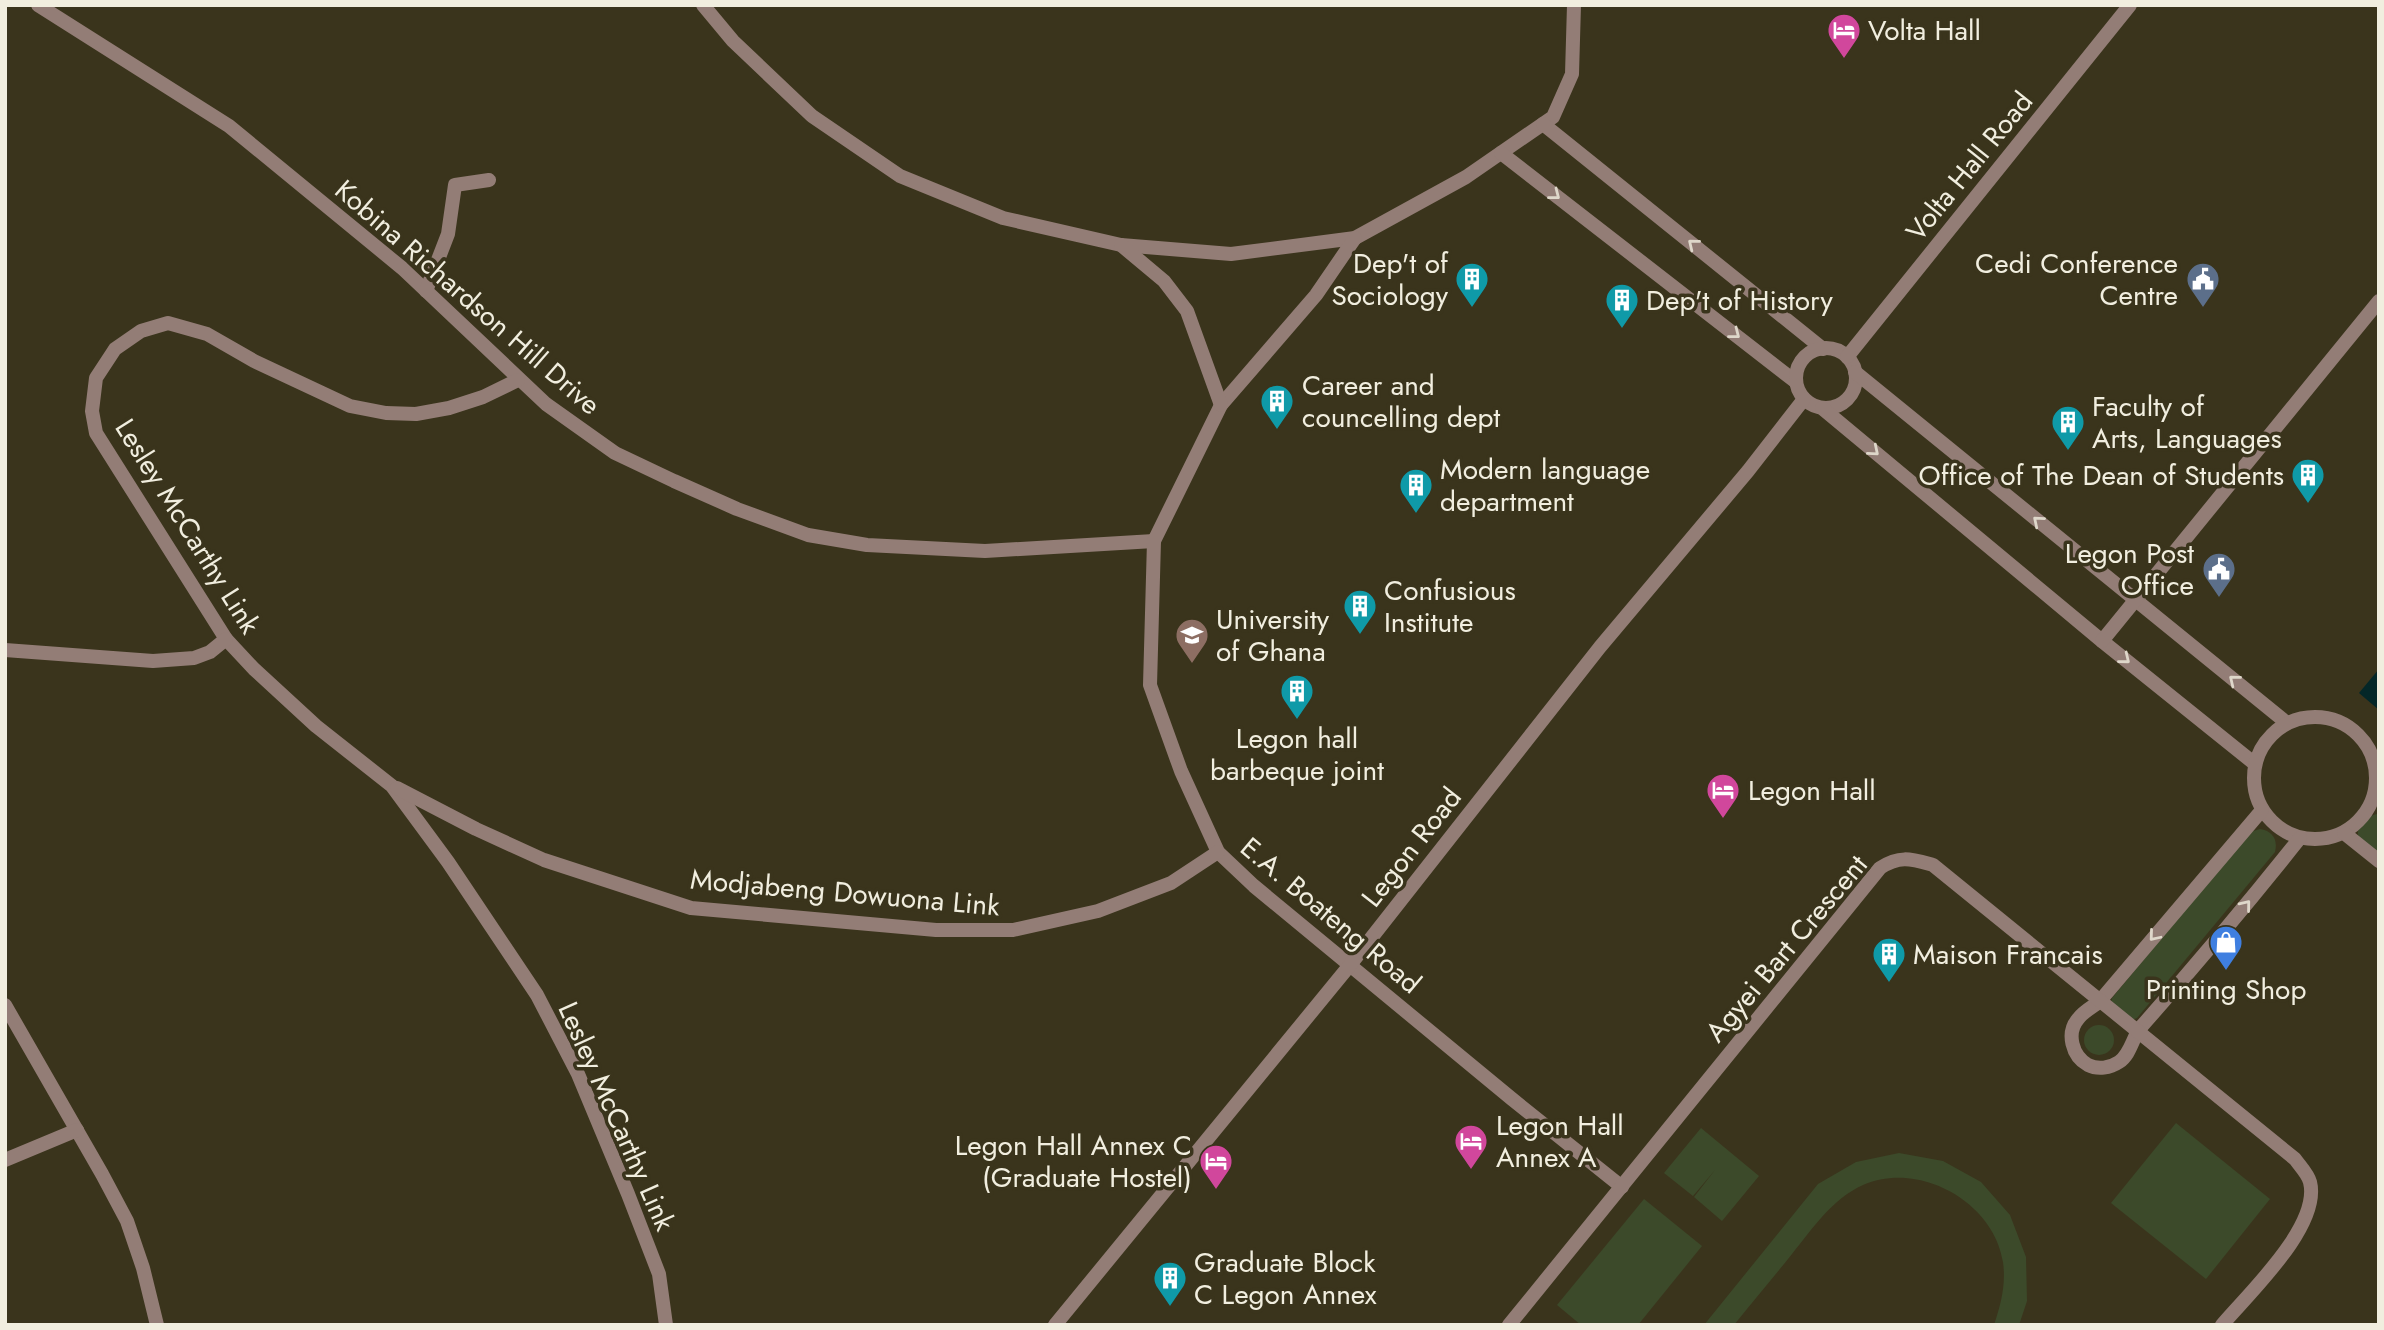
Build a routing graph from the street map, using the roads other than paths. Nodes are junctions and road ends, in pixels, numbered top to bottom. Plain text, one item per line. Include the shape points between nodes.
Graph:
1 (38, 5) edge
2 (704, 5) edge
3 (1574, 5) edge
4 (2130, 5) edge
5 (1543, 124) junction
6 (1501, 153) junction
7 (489, 180) dead end
8 (1355, 238) junction
9 (1121, 245) junction
10 (426, 291) junction
11 (2379, 301) edge
12 (1823, 349) junction
13 (1847, 357) junction
14 (1855, 372) junction
15 (518, 380) junction
16 (1796, 382) junction
17 (1804, 399) junction
18 (1221, 405) junction
19 (1822, 408) junction
20 (1154, 541) junction
21 (2135, 601) junction
22 (226, 639) junction
23 (2102, 641) junction
24 (5, 650) edge
25 (2287, 723) junction
26 (2255, 764) junction
27 (392, 786) junction
28 (2377, 798) edge
29 (2262, 810) junction
30 (2344, 833) junction
31 (2300, 838) junction
32 (1218, 852) junction
33 (2379, 861) edge
34 (1350, 965) junction
35 (2099, 1002) junction
36 (5, 1005) edge
37 (2137, 1031) junction
38 (77, 1130) junction
39 (5, 1160) edge
40 (1622, 1187) junction
41 (157, 1325) edge
42 (666, 1325) edge
43 (1055, 1325) edge
44 (1509, 1325) edge
45 (2222, 1325) edge

1 - 10 street, Kobina Richardson Hill Drive via 229,127
2 - 9 street via 733,41 812,116 900,176 1003,218
3 - 5 street via 1572,74 1553,117
4 - 13 street, Volta Hall Road
5 - 6 street
12 -> 5 street
6 - 8 street
6 -> 16 street
7 - 10 street via 455,185 448,234
8 - 9 street via 1231,254
8 - 18 street, E.A. Boateng Road via 1316,295
9 - 18 street via 1164,281 1187,311
10 - 15 street, Kobina Richardson Hill Drive
11 - 21 street
12 - 13 street
12 - 16 street via 1800,363
13 - 14 street
14 - 19 street via 1855,386 1848,398
21 -> 14 street
15 - 20 street, Kobina Richardson Hill Drive via 615,453 737,509 807,535 867,545 985,551
15 - 22 street, Lesley McCarthy Link via 449,408 386,413 350,406 207,334 168,323 141,331 115,349 96,378 92,411 96,433
16 - 17 street
17 - 19 street
17 - 34 street, Legon Road via 1600,647
18 - 20 street, E.A. Boateng Road
19 -> 23 street
20 - 32 street, E.A. Boateng Road via 1150,685 1181,771
21 - 23 street
25 -> 21 street
22 - 24 street via 194,658 153,661
22 - 27 street, Lesley McCarthy Link via 316,726
23 -> 26 street
25 - 26 street via 2266,740
25 - 28 street via 2314,716 2353,729 2375,762
26 - 29 street via 2254,788
27 - 32 street, Modjabeng Dowuona Link via 544,860 691,908 936,930 1013,930 1098,911 1171,883
27 - 42 street, Lesley McCarthy Link via 537,995 578,1074 659,1273
28 - 30 street via 2363,818
29 - 31 street via 2278,828
29 -> 35 street
30 - 31 street via 2323,840
30 - 33 street
37 -> 31 street
32 - 34 street, E.A. Boateng Road
34 - 40 street, E.A. Boateng Road
34 - 43 street, Legon Road
35 - 37 street, Agyei Bart Crescent
35 - 37 street via 2073,1028 2079,1058 2097,1068 2117,1064
35 - 40 street, Agyei Bart Crescent via 1933,865 1894,859 1880,868
36 - 38 street
37 - 45 street, Agyei Bart Crescent via 2295,1159 2310,1181 2309,1209 2295,1239
38 - 39 street
38 - 41 street via 127,1221
40 - 44 street, Agyei Bart Crescent

